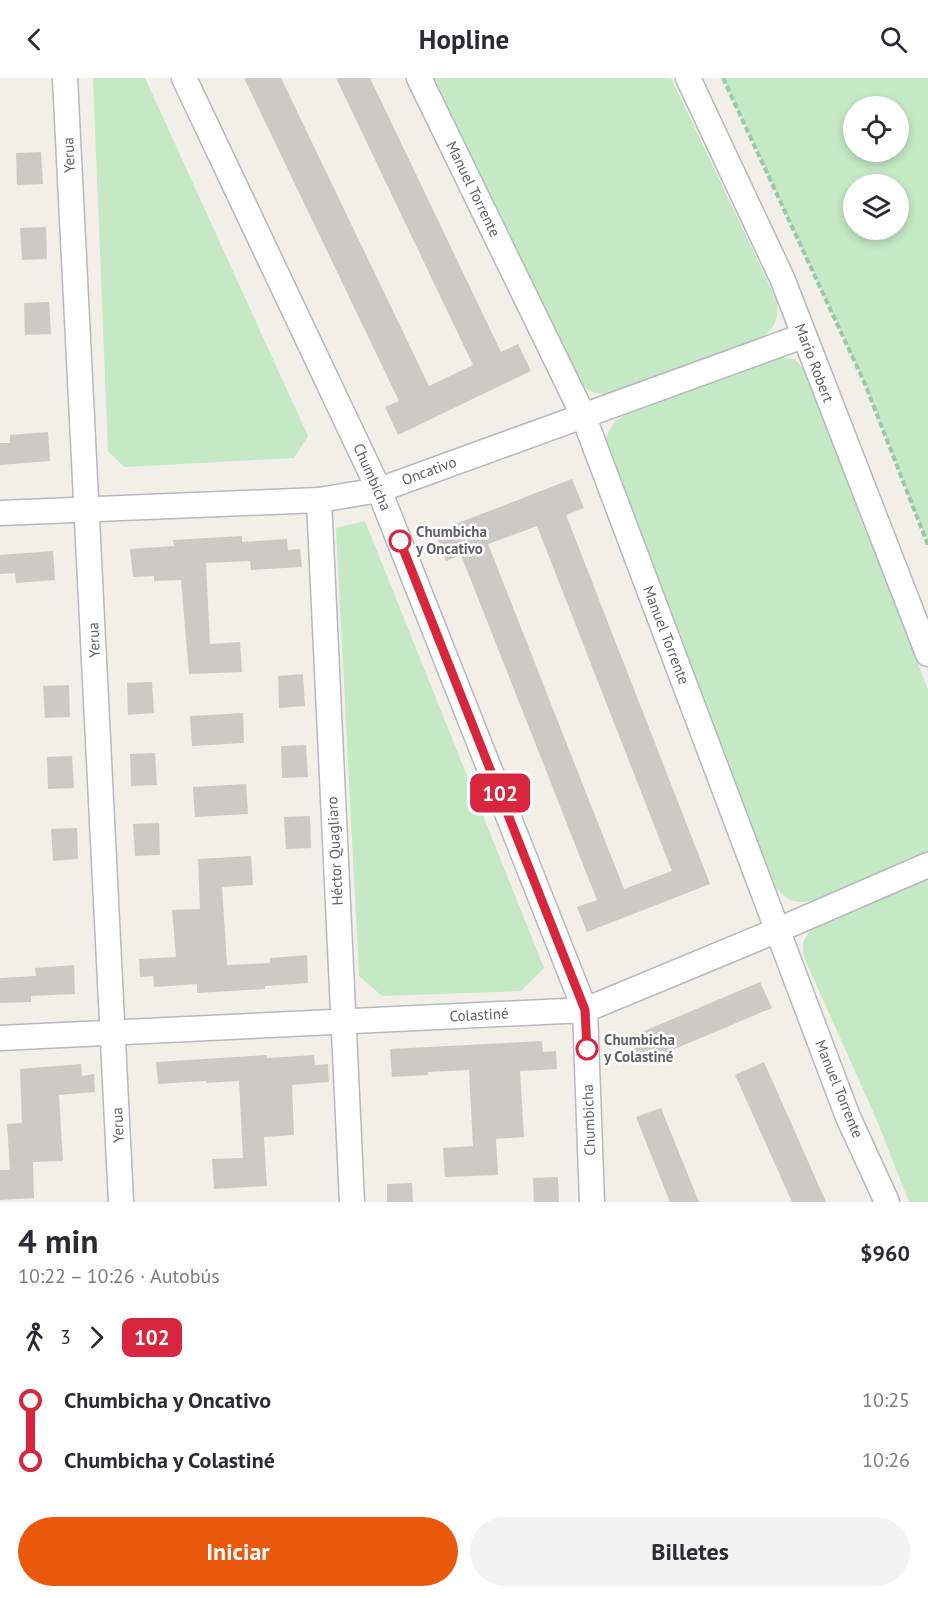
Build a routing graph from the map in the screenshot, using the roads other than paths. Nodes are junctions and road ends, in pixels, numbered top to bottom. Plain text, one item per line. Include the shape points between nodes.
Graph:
1 (64, 78) edge
2 (184, 78) edge
3 (419, 78) edge
4 (688, 78) edge
5 (803, 336) junction
6 (583, 415) junction
7 (379, 490) junction
8 (318, 500) junction
9 (87, 510) junction
10 (0, 513) edge
11 (928, 654) edge
12 (928, 865) edge
13 (778, 930) junction
14 (585, 1010) junction
15 (343, 1021) junction
16 (114, 1032) junction
17 (0, 1038) edge
18 (122, 1202) edge
19 (352, 1202) edge
20 (592, 1202) edge
21 (887, 1202) edge

1 - 9 street, Yerua
2 - 7 street, Chumbicha
3 - 6 street, Manuel Torrente
4 - 5 street, Mario Robert via 782,278
5 - 6 street, Oncativo
5 - 11 street, Mario Robert
6 - 7 street, Oncativo
6 - 13 street, Manuel Torrente
7 - 8 street, Oncativo
7 - 14 street, Chumbicha
8 - 9 street, Oncativo
8 - 15 street, Héctor Quagliaro
9 - 10 street, Oncativo
9 - 16 street, Yerua
12 - 13 street, Colastiné
13 - 14 street, Colastiné
13 - 21 street, Manuel Torrente via 848,1117
14 - 15 street, Colastiné
14 - 20 street, Chumbicha
15 - 16 street, Colastiné
15 - 19 street, Héctor Quagliaro
16 - 17 street, Colastiné
16 - 18 street, Yerua

